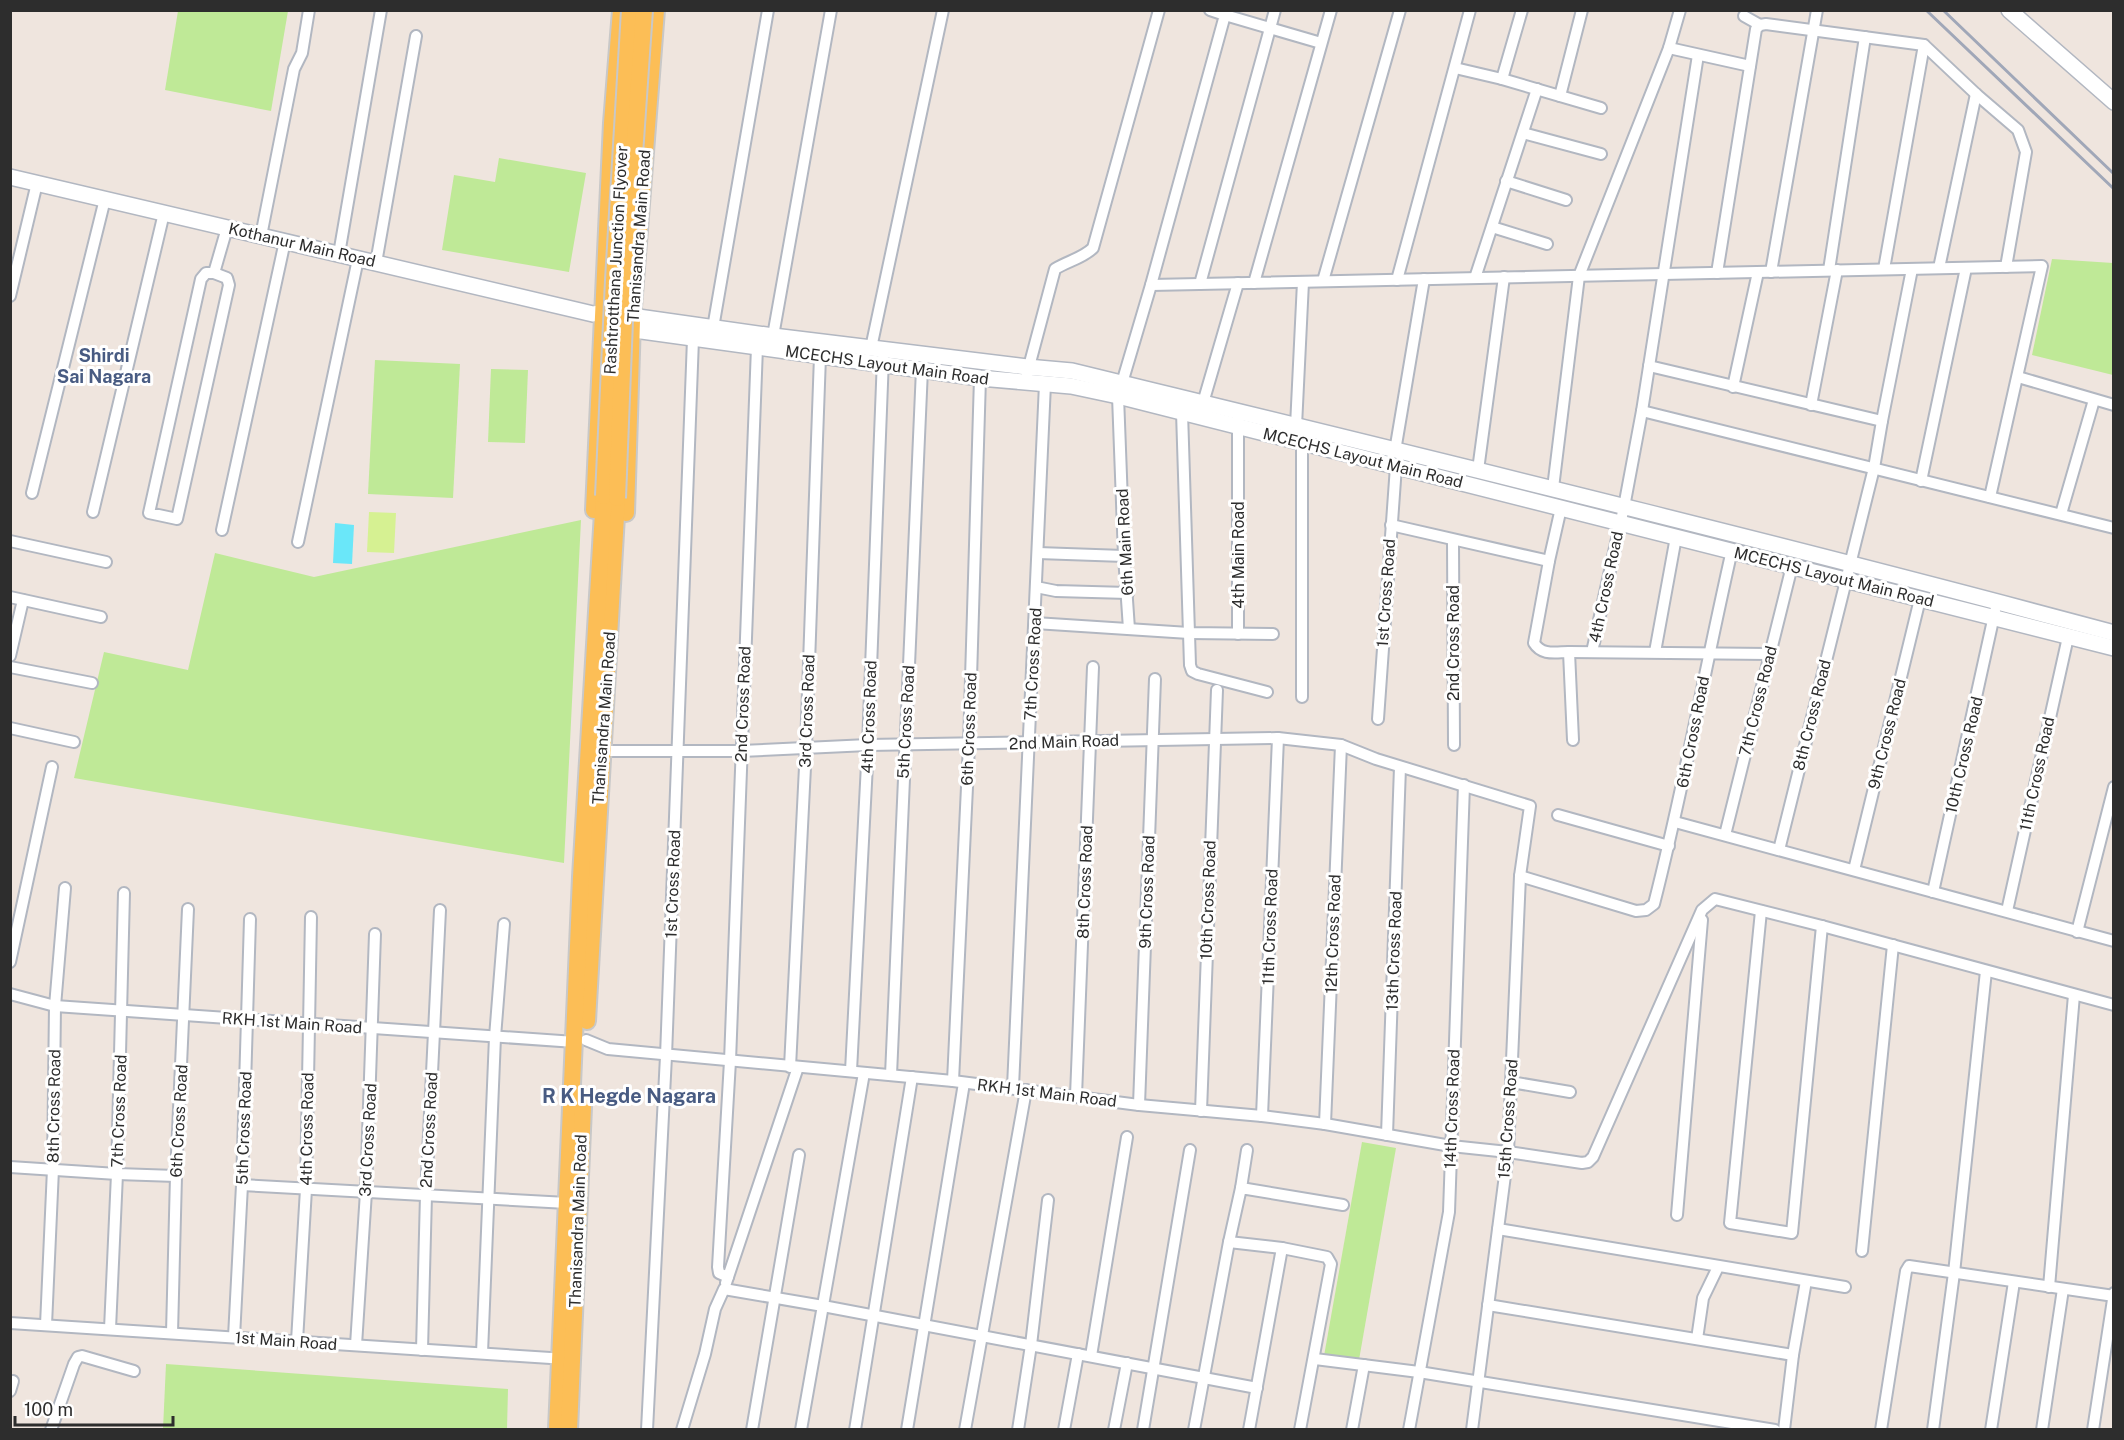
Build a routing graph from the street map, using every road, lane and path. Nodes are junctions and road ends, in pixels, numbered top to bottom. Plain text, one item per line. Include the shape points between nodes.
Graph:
1 (309, 10) edge
2 (381, 10) edge
3 (768, 10) edge
4 (831, 10) edge
5 (943, 10) edge
6 (1160, 10) edge
7 (1210, 10) edge
8 (1275, 10) edge
9 (1331, 10) edge
10 (1400, 10) edge
11 (1470, 10) edge
12 (1522, 10) edge
13 (1582, 10) edge
14 (1680, 10) edge
15 (1817, 10) edge
16 (2009, 10) edge
17 (624, 13) edge
18 (651, 14) edge
19 (1225, 15) junction
20 (1744, 16) dead end
21 (1761, 24) junction
22 (1270, 28) junction
23 (1814, 30) junction
24 (416, 36) dead end
25 (1865, 37) junction
26 (1321, 43) junction
27 (1924, 45) junction
28 (1669, 48) junction
29 (1698, 55) junction
30 (1750, 66) junction
31 (1455, 68) junction
32 (1502, 79) junction
33 (1537, 89) junction
34 (1976, 94) junction
35 (1560, 96) junction
36 (2114, 102) edge
37 (1601, 108) dead end
38 (1522, 133) junction
39 (1601, 154) dead end
40 (10, 177) edge
41 (1506, 181) junction
42 (37, 183) junction
43 (105, 200) junction
44 (1566, 200) dead end
45 (164, 213) junction
46 (1492, 227) junction
47 (227, 228) junction
48 (261, 236) junction
49 (285, 241) junction
50 (1547, 244) dead end
51 (339, 254) junction
52 (358, 259) junction
53 (376, 263) junction
54 (2006, 267) junction
55 (1939, 268) junction
56 (1966, 268) junction
57 (1884, 269) junction
58 (1912, 269) junction
59 (1833, 270) junction
60 (1758, 272) junction
61 (1770, 272) junction
62 (214, 273) junction
63 (1717, 273) junction
64 (1663, 274) junction
65 (1579, 276) junction
66 (1475, 278) junction
67 (1504, 278) junction
68 (1424, 279) junction
69 (1397, 280) junction
70 (1323, 281) junction
71 (1303, 282) junction
72 (1238, 283) junction
73 (1254, 283) junction
74 (1200, 284) junction
75 (1152, 285) junction
76 (10, 296) edge
77 (600, 317) junction
78 (636, 322) junction
79 (713, 328) junction
80 (773, 336) junction
81 (693, 339) junction
82 (757, 347) junction
83 (879, 354) junction
84 (820, 356) junction
85 (1649, 366) junction
86 (1027, 367) junction
87 (922, 369) junction
88 (2018, 377) junction
89 (980, 378) junction
90 (1026, 383) junction
91 (1045, 384) junction
92 (1733, 387) junction
93 (1120, 389) junction
94 (2094, 400) junction
95 (1203, 404) junction
96 (1811, 405) junction
97 (2114, 405) edge
98 (1642, 411) junction
99 (1182, 412) junction
100 (1238, 420) junction
101 (1882, 421) junction
102 (1296, 426) junction
103 (1302, 443) junction
104 (1396, 459) junction
105 (1874, 468) junction
106 (1478, 470) junction
107 (1921, 481) junction
108 (1553, 488) junction
109 (32, 493) dead end
110 (1990, 497) junction
111 (1562, 508) junction
112 (93, 512) dead end
113 (1622, 514) junction
114 (2061, 514) junction
115 (1391, 525) junction
116 (2114, 528) edge
117 (222, 530) dead end
118 (609, 537) junction
119 (1676, 537) junction
120 (1453, 540) junction
121 (10, 541) edge
122 (298, 542) dead end
123 (1731, 550) junction
124 (1038, 553) junction
125 (1124, 556) junction
126 (1549, 561) junction
127 (106, 562) dead end
128 (1792, 566) junction
129 (1848, 573) junction
130 (1036, 587) junction
131 (1128, 593) junction
132 (10, 597) edge
133 (1920, 599) junction
134 (24, 600) junction
135 (1997, 602) junction
136 (101, 617) dead end
137 (1994, 617) junction
138 (1035, 623) junction
139 (1129, 629) junction
140 (1189, 633) junction
141 (2114, 633) edge
142 (1238, 634) junction
143 (1273, 634) dead end
144 (13, 636) edge
145 (2068, 637) junction
146 (2114, 648) edge
147 (1569, 652) junction
148 (1592, 652) junction
149 (1654, 652) junction
150 (1709, 652) junction
151 (1769, 654) junction
152 (10, 656) edge
153 (10, 667) edge
154 (1093, 668) dead end
155 (1155, 679) dead end
156 (92, 683) dead end
157 (1217, 690) dead end
158 (1267, 692) dead end
159 (1302, 697) dead end
160 (1378, 719) dead end
161 (10, 728) edge
162 (1278, 738) junction
163 (1153, 739) junction
164 (1214, 739) junction
165 (1573, 740) dead end
166 (1091, 741) junction
167 (74, 742) dead end
168 (1029, 742) junction
169 (868, 745) junction
170 (905, 745) junction
171 (969, 745) junction
172 (1341, 745) junction
173 (1454, 745) dead end
174 (806, 747) junction
175 (595, 751) junction
176 (678, 751) junction
177 (741, 751) junction
178 (1364, 755) junction
179 (1340, 761) junction
180 (52, 767) dead end
181 (1400, 767) junction
182 (1464, 785) junction
183 (2114, 787) edge
184 (1530, 807) joint
185 (1558, 815) dead end
186 (1675, 822) junction
187 (1725, 835) junction
188 (1669, 846) junction
189 (1779, 850) junction
190 (1854, 870) junction
191 (1520, 876) junction
192 (65, 888) dead end
193 (1933, 892) junction
194 (124, 893) dead end
195 (189, 909) dead end
196 (440, 910) dead end
197 (1702, 910) junction
198 (1761, 911) junction
199 (2007, 912) junction
200 (311, 916) dead end
201 (250, 919) dead end
202 (504, 924) dead end
203 (1822, 926) junction
204 (2077, 932) junction
205 (375, 934) dead end
206 (2114, 941) edge
207 (1893, 945) junction
208 (10, 962) edge
209 (1986, 971) junction
210 (10, 994) edge
211 (2074, 994) junction
212 (2114, 1005) edge
213 (55, 1006) junction
214 (122, 1011) junction
215 (184, 1015) junction
216 (247, 1020) junction
217 (309, 1024) junction
218 (373, 1028) junction
219 (434, 1033) junction
220 (495, 1037) junction
221 (580, 1040) junction
222 (666, 1056) junction
223 (730, 1061) junction
224 (794, 1067) junction
225 (851, 1071) junction
226 (864, 1073) junction
227 (891, 1075) junction
228 (912, 1077) junction
229 (958, 1082) junction
230 (1511, 1082) junction
231 (1013, 1087) junction
232 (1026, 1090) junction
233 (1570, 1092) dead end
234 (1076, 1096) junction
235 (1139, 1105) junction
236 (1200, 1111) junction
237 (1262, 1116) junction
238 (1325, 1124) junction
239 (1387, 1135) junction
240 (1127, 1137) dead end
241 (1451, 1146) junction
242 (1190, 1150) dead end
243 (1246, 1150) dead end
244 (1508, 1152) junction
245 (799, 1155) dead end
246 (10, 1167) edge
247 (52, 1169) junction
248 (117, 1174) junction
249 (176, 1176) junction
250 (242, 1185) junction
251 (1241, 1188) junction
252 (306, 1189) junction
253 (366, 1192) junction
254 (426, 1195) junction
255 (490, 1199) junction
256 (1048, 1200) dead end
257 (567, 1203) junction
258 (1343, 1205) dead end
259 (1677, 1215) dead end
260 (1498, 1229) junction
261 (1229, 1242) junction
262 (1282, 1248) junction
263 (1862, 1251) dead end
264 (1718, 1267) junction
265 (1954, 1273) junction
266 (728, 1277) junction
267 (1806, 1281) junction
268 (2014, 1282) junction
269 (1845, 1287) dead end
270 (2049, 1287) junction
271 (724, 1289) junction
272 (2063, 1289) junction
273 (2113, 1295) edge
274 (775, 1297) junction
275 (1488, 1305) junction
276 (823, 1306) junction
277 (873, 1315) junction
278 (10, 1323) edge
279 (46, 1325) junction
280 (924, 1325) junction
281 (110, 1329) junction
282 (172, 1333) junction
283 (983, 1336) junction
284 (234, 1337) junction
285 (1697, 1339) junction
286 (297, 1341) junction
287 (356, 1345) junction
288 (1031, 1345) junction
289 (422, 1350) junction
290 (482, 1353) junction
291 (1078, 1354) junction
292 (1793, 1355) junction
293 (1091, 1356) junction
294 (566, 1359) junction
295 (1315, 1359) junction
296 (1127, 1363) junction
297 (1364, 1365) junction
298 (1153, 1368) junction
299 (134, 1371) dead end
300 (1419, 1372) junction
301 (1204, 1378) junction
302 (1479, 1382) junction
303 (1257, 1388) junction
304 (51, 1430) edge
305 (557, 1430) edge
306 (569, 1430) edge
307 (647, 1430) edge
308 (682, 1430) edge
309 (752, 1430) edge
310 (801, 1430) edge
311 (855, 1430) edge
312 (907, 1430) edge
313 (965, 1430) edge
314 (1018, 1430) edge
315 (1064, 1430) edge
316 (1114, 1430) edge
317 (1143, 1430) edge
318 (1194, 1430) edge
319 (1249, 1430) edge
320 (1300, 1430) edge
321 (1352, 1430) edge
322 (1409, 1430) edge
323 (1472, 1430) edge
324 (1775, 1430) edge
325 (1784, 1430) edge
326 (1881, 1430) edge
327 (1934, 1430) edge
328 (1991, 1430) edge
329 (2042, 1430) edge
330 (2093, 1430) edge

1 - 48 street
2 - 51 street
3 - 79 street
4 - 80 street
5 - 83 street, 4th Cross Road
6 - 86 street via 1093,248 1055,269
7 - 19 street
8 - 22 street
9 - 26 street
10 - 70 street
11 - 31 street
12 - 32 street
13 - 35 street
14 - 28 street
15 - 23 street
16 - 36 main road
17 - 18 main road
17 - 77 main road, Thanisandra Main Road via 612,123
17 - 118 main road, Rashtrotthana Junction Flyover, bridge
18 - 78 main road, Thanisandra Main Road via 634,294
18 - 118 main road, Rashtrotthana Junction Flyover, bridge via 626,270
19 - 22 street
19 - 75 street, 6th Main Road
20 - 21 street
21 - 23 street
21 - 30 street via 1756,29
22 - 26 street
22 - 74 street
23 - 25 street
23 - 61 street
24 - 53 street
25 - 27 street
25 - 59 street
26 - 73 street
27 - 34 street
27 - 57 street
28 - 29 street
28 - 65 street
29 - 30 street
29 - 64 street, 4th Cross Road
30 - 63 street
31 - 32 street
31 - 69 street
32 - 33 street
33 - 35 street
33 - 38 street
34 - 54 street via 2018,130 2026,152
34 - 55 street
35 - 37 street
38 - 39 street
38 - 41 street
40 - 42 main road, Kothanur Main Road
41 - 44 street
41 - 46 street
42 - 43 main road, Kothanur Main Road
42 - 76 street
43 - 45 main road, Kothanur Main Road
43 - 109 street
45 - 47 main road, Kothanur Main Road
45 - 112 street
46 - 50 street
46 - 66 street
47 - 48 main road, Kothanur Main Road
47 - 62 street
48 - 49 main road, Kothanur Main Road
49 - 51 main road, Kothanur Main Road
49 - 117 street
51 - 52 main road, Kothanur Main Road
52 - 53 main road, Kothanur Main Road
52 - 122 street
53 - 77 main road, Kothanur Main Road
54 - 56 street
54 - 88 street via 2042,266
55 - 56 street
55 - 58 street
56 - 107 street
57 - 58 street
57 - 59 street
58 - 101 street, 8th Cross Road
59 - 61 street
59 - 96 street
60 - 61 street
60 - 63 street
60 - 92 street
62 - 62 street via 227,278 229,285 177,519 149,513 201,279 206,273
63 - 64 street
64 - 65 street
64 - 85 street, 4th Cross Road
65 - 67 street
65 - 108 street
66 - 67 street
66 - 68 street
67 - 106 street
68 - 69 street
68 - 104 street, 1st Cross Road
69 - 70 street
70 - 71 street
71 - 73 street
71 - 102 street
72 - 73 street
72 - 74 street
72 - 95 street
74 - 75 street
75 - 93 street, 6th Main Road
77 - 78 main road, MCECHS Layout Main Road
77 - 118 main road, Thanisandra Main Road via 594,528
78 - 79 main road, MCECHS Layout Main Road
78 - 81 main road, MCECHS Layout Main Road
78 - 118 main road, Thanisandra Main Road via 625,530
79 - 80 main road, MCECHS Layout Main Road
80 - 83 main road, MCECHS Layout Main Road
81 - 82 main road, MCECHS Layout Main Road
81 - 176 street, 1st Cross Road
82 - 84 main road, MCECHS Layout Main Road
82 - 177 street, 2nd Cross Road
83 - 84 main road, MCECHS Layout Main Road
83 - 86 main road, MCECHS Layout Main Road
83 - 87 main road, MCECHS Layout Main Road
83 - 169 street, 4th Cross Road
84 - 174 street, 3rd Cross Road
85 - 92 street
85 - 98 street, 4th Cross Road
86 - 90 street
86 - 93 main road, MCECHS Layout Main Road via 1072,371
87 - 89 main road, MCECHS Layout Main Road
87 - 170 street, 5th Cross Road
88 - 94 street
88 - 110 street
89 - 90 main road, MCECHS Layout Main Road
89 - 171 street, 6th Cross Road
90 - 91 main road, MCECHS Layout Main Road
91 - 93 main road, MCECHS Layout Main Road
91 - 124 street, 7th Cross Road
92 - 96 street
93 - 95 main road, MCECHS Layout Main Road
93 - 99 main road, MCECHS Layout Main Road
93 - 125 street, 6th Main Road
94 - 97 street
94 - 114 street
95 - 100 main road, MCECHS Layout Main Road
96 - 101 street
98 - 105 street
98 - 113 street, 4th Cross Road
99 - 100 main road, MCECHS Layout Main Road
99 - 140 street
100 - 102 main road, MCECHS Layout Main Road
100 - 103 main road, MCECHS Layout Main Road
100 - 142 street, 4th Main Road
101 - 105 street, 8th Cross Road
102 - 104 main road, MCECHS Layout Main Road
103 - 104 main road, MCECHS Layout Main Road
103 - 159 street
104 - 106 main road, MCECHS Layout Main Road
104 - 111 main road, MCECHS Layout Main Road
104 - 115 street, 1st Cross Road
105 - 107 street
105 - 129 street, 8th Cross Road
106 - 108 main road, MCECHS Layout Main Road
107 - 110 street
108 - 113 main road, MCECHS Layout Main Road
110 - 114 street
111 - 113 main road, MCECHS Layout Main Road
111 - 126 street
113 - 119 main road, MCECHS Layout Main Road
113 - 129 main road, MCECHS Layout Main Road
113 - 148 street, 4th Cross Road
114 - 116 street
115 - 120 street
115 - 160 street, 1st Cross Road
118 - 175 main road, Thanisandra Main Road
119 - 123 main road, MCECHS Layout Main Road
119 - 149 street
120 - 126 street
120 - 173 street, 2nd Cross Road
121 - 127 street
123 - 128 main road, MCECHS Layout Main Road
123 - 150 street, 6th Cross Road
124 - 125 street
124 - 130 street, 7th Cross Road
125 - 131 street, 6th Main Road
126 - 147 street via 1534,643 1545,652
128 - 129 main road, MCECHS Layout Main Road
128 - 151 street, 7th Cross Road
129 - 133 main road, MCECHS Layout Main Road
129 - 135 main road, MCECHS Layout Main Road
129 - 189 street, 8th Cross Road
130 - 131 street
130 - 138 street, 7th Cross Road
131 - 139 street, 6th Main Road
132 - 134 street
133 - 137 main road, MCECHS Layout Main Road
133 - 190 street, 9th Cross Road
134 - 136 street
134 - 144 street
135 - 137 street, 10th Cross Road
135 - 141 main road, MCECHS Layout Main Road
137 - 145 main road, MCECHS Layout Main Road
137 - 193 street, 10th Cross Road
138 - 139 street
138 - 168 street, 7th Cross Road
139 - 140 street
140 - 142 street
140 - 158 street via 1192,670
142 - 143 street
144 - 152 street
145 - 146 main road, MCECHS Layout Main Road
145 - 199 street, 11th Cross Road
147 - 148 street
147 - 165 street
148 - 149 street
149 - 150 street
150 - 151 street
150 - 186 street, 6th Cross Road
151 - 187 street, 7th Cross Road
153 - 156 street
154 - 166 street, 8th Cross Road
155 - 163 street, 9th Cross Road
157 - 164 street, 10th Cross Road
161 - 167 street
162 - 164 street, 2nd Main Road
162 - 172 street, 2nd Main Road
162 - 237 street, 11th Cross Road
163 - 164 street, 2nd Main Road
163 - 166 street, 2nd Main Road
163 - 235 street, 9th Cross Road
164 - 236 street, 10th Cross Road
166 - 168 street, 2nd Main Road
166 - 234 street, 8th Cross Road
168 - 171 street, 2nd Main Road
168 - 231 street, 7th Cross Road
169 - 170 street, 2nd Main Road
169 - 174 street, 2nd Main Road
169 - 225 street, 4th Cross Road
170 - 171 street, 2nd Main Road
170 - 227 street, 5th Cross Road
171 - 229 street, 6th Cross Road
172 - 178 street, 2nd Main Road
172 - 179 street, 12th Cross Road
174 - 177 street, 2nd Main Road
174 - 224 street, 3rd Cross Road
175 - 176 street, 2nd Main Road
175 - 221 main road, Thanisandra Main Road
176 - 177 street, 2nd Main Road
176 - 222 street, 1st Cross Road
177 - 223 street, 2nd Cross Road
178 - 179 street
178 - 181 street, 2nd Main Road
179 - 238 street, 12th Cross Road
180 - 208 street
181 - 182 street, 2nd Main Road
181 - 239 street, 13th Cross Road
182 - 184 street, 2nd Main Road
182 - 241 street, 14th Cross Road
183 - 204 street
184 - 191 street, 15th Cross Road
185 - 188 street
186 - 187 street
186 - 188 street, 6th Cross Road
187 - 189 street
188 - 191 street, 6th Cross Road via 1654,904 1646,910 1636,911
189 - 190 street
190 - 193 street
191 - 230 street, 15th Cross Road
192 - 213 street, 8th Cross Road
193 - 199 street
194 - 214 street, 7th Cross Road
195 - 215 street, 6th Cross Road
196 - 219 street, 2nd Cross Road
197 - 198 street via 1714,899
197 - 244 street, RKH 1st Main Road via 1593,1157 1582,1163
197 - 259 street
198 - 203 street
198 - 203 street via 1730,1223 1792,1233
199 - 204 street
200 - 217 street, 4th Cross Road
201 - 216 street, 5th Cross Road
202 - 220 street
203 - 207 street
204 - 206 street
205 - 218 street, 3rd Cross Road
207 - 209 street
207 - 263 street
209 - 211 street
209 - 265 street
210 - 213 street, RKH 1st Main Road
211 - 212 street
211 - 270 street
213 - 214 street, RKH 1st Main Road
213 - 247 street, 8th Cross Road
214 - 215 street, RKH 1st Main Road
214 - 248 street, 7th Cross Road
215 - 216 street, RKH 1st Main Road
215 - 249 street, 6th Cross Road
216 - 217 street, RKH 1st Main Road
216 - 250 street, 5th Cross Road
217 - 218 street, RKH 1st Main Road
217 - 252 street, 4th Cross Road
218 - 219 street, RKH 1st Main Road
218 - 253 street, 3rd Cross Road
219 - 220 street, RKH 1st Main Road
219 - 254 street, 2nd Cross Road
220 - 221 street, RKH 1st Main Road
220 - 255 street
221 - 222 street, RKH 1st Main Road via 608,1049
221 - 257 main road, Thanisandra Main Road
221 - 294 main road, Thanisandra Main Road
222 - 223 street, RKH 1st Main Road
222 - 307 street, 1st Cross Road
223 - 224 street, RKH 1st Main Road
223 - 266 street, 2nd Cross Road via 718,1267 719,1273
224 - 225 street, RKH 1st Main Road
224 - 266 street, 3rd Cross Road
225 - 226 street, RKH 1st Main Road
226 - 227 street, RKH 1st Main Road
226 - 276 street
227 - 228 street, RKH 1st Main Road
228 - 229 street, RKH 1st Main Road
228 - 277 street
229 - 231 street, RKH 1st Main Road
229 - 280 street, 6th Cross Road
230 - 233 street
230 - 244 street, 15th Cross Road
231 - 232 street, RKH 1st Main Road
232 - 234 street, RKH 1st Main Road
232 - 283 street
234 - 235 street, RKH 1st Main Road
235 - 236 street, RKH 1st Main Road
236 - 237 street, RKH 1st Main Road
237 - 238 street, RKH 1st Main Road
238 - 239 street, RKH 1st Main Road
239 - 241 street, RKH 1st Main Road
240 - 293 street
241 - 244 street, RKH 1st Main Road
241 - 300 street, 14th Cross Road via 1449,1212
242 - 298 street
243 - 251 street
244 - 260 street, 15th Cross Road
245 - 274 street
246 - 247 street
247 - 248 street
247 - 279 street, 8th Cross Road
248 - 249 street
248 - 281 street, 7th Cross Road
249 - 282 street, 6th Cross Road
250 - 252 street
250 - 284 street, 5th Cross Road
251 - 258 street
251 - 261 street
252 - 253 street
252 - 286 street, 4th Cross Road
253 - 254 street
253 - 287 street, 3rd Cross Road
254 - 255 street
254 - 289 street, 2nd Cross Road
255 - 257 street
255 - 290 street
256 - 288 street
257 - 294 main road, Thanisandra Main Road
260 - 264 street
260 - 275 street, 15th Cross Road
261 - 262 street
261 - 301 street
262 - 295 street via 1327,1257 1331,1264
262 - 303 street
264 - 267 street
264 - 285 street via 1703,1298
265 - 268 street
265 - 326 street via 1909,1266 1906,1271
265 - 327 street
266 - 271 street, 3rd Cross Road
267 - 269 street
267 - 292 street
268 - 270 street
268 - 328 street
270 - 272 street
271 - 274 street
271 - 308 street, 3rd Cross Road
272 - 273 street
272 - 329 street
273 - 330 street
274 - 276 street
274 - 309 street
275 - 285 street
275 - 302 street, 15th Cross Road
276 - 277 street
276 - 310 street
277 - 280 street
277 - 311 street
278 - 279 street, 1st Main Road
279 - 281 street, 1st Main Road
280 - 283 street
280 - 312 street, 6th Cross Road
281 - 282 street, 1st Main Road
282 - 284 street, 1st Main Road
283 - 288 street
283 - 313 street
284 - 286 street, 1st Main Road
285 - 292 street
286 - 287 street, 1st Main Road
287 - 289 street, 1st Main Road
288 - 291 street
288 - 314 street
289 - 290 street, 1st Main Road
290 - 294 street, 1st Main Road
291 - 293 street
291 - 315 street
292 - 325 street
293 - 296 street
294 - 305 main road, Thanisandra Main Road
294 - 306 main road, Thanisandra Main Road
295 - 297 street
295 - 320 street
296 - 298 street
296 - 316 street
297 - 300 street
297 - 321 street
298 - 301 street
298 - 317 street
299 - 304 street via 78,1357
300 - 302 street
300 - 322 street, 14th Cross Road
301 - 303 street
301 - 318 street
302 - 323 street, 15th Cross Road
302 - 324 street
303 - 319 street

